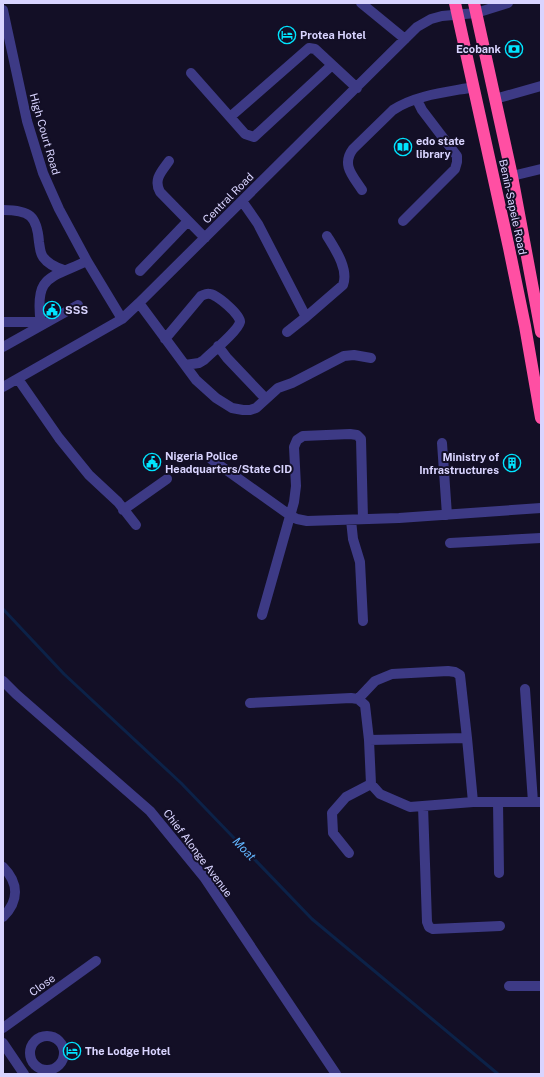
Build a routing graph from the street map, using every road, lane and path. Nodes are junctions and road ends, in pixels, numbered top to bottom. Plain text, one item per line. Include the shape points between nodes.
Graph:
1 (361, 3) edge
2 (455, 3) edge
3 (508, 3) edge
4 (475, 8) edge
5 (3, 10) edge
6 (458, 15) junction
7 (406, 39) junction
8 (332, 64) junction
9 (191, 73) dead end
10 (541, 86) edge
11 (474, 87) junction
12 (357, 88) junction
13 (495, 99) junction
14 (417, 100) junction
15 (230, 117) junction
16 (169, 161) dead end
17 (541, 169) edge
18 (512, 176) junction
19 (362, 190) dead end
20 (242, 201) junction
21 (3, 210) edge
22 (188, 221) junction
23 (403, 221) dead end
24 (326, 236) dead end
25 (205, 238) junction
26 (88, 261) junction
27 (64, 270) junction
28 (140, 272) dead end
29 (140, 303) junction
30 (78, 305) dead end
31 (306, 317) junction
32 (122, 319) junction
33 (3, 322) edge
34 (40, 323) junction
35 (287, 332) dead end
36 (541, 332) edge
37 (165, 338) junction
38 (218, 346) junction
39 (3, 347) edge
40 (371, 358) dead end
41 (185, 365) junction
42 (18, 379) junction
43 (3, 387) edge
44 (266, 399) junction
45 (541, 418) edge
46 (442, 443) dead end
47 (211, 459) dead end
48 (167, 479) dead end
49 (541, 508) edge
50 (123, 510) junction
51 (446, 515) junction
52 (291, 516) junction
53 (363, 519) junction
54 (351, 520) junction
55 (136, 525) dead end
56 (541, 538) edge
57 (450, 543) dead end
58 (262, 615) dead end
59 (363, 621) dead end
60 (3, 681) edge
61 (525, 689) dead end
62 (358, 699) junction
63 (250, 703) dead end
64 (467, 738) junction
65 (369, 740) junction
66 (371, 784) junction
67 (473, 802) junction
68 (498, 802) junction
69 (537, 802) edge
70 (423, 806) junction
71 (349, 853) dead end
72 (3, 867) edge
73 (499, 873) dead end
74 (3, 917) edge
75 (500, 926) dead end
76 (96, 961) dead end
77 (509, 986) dead end
78 (541, 986) edge
79 (3, 1028) edge
80 (5, 1050) edge
81 (24, 1074) edge
82 (336, 1074) edge

1 - 7 street
2 - 6 highway, Benin-Sapele Road
3 - 4 street, Central Road
4 - 6 street, Central Road
4 - 13 highway, Benin-Sapele Road
5 - 26 street, High Court Road via 27,121 42,173
6 - 7 street, Central Road via 431,19
6 - 11 highway, Benin-Sapele Road
7 - 12 street, Central Road
8 - 12 street
8 - 15 street via 315,49 309,48
8 - 15 street via 256,136 245,134
9 - 15 street
10 - 13 street
11 - 14 street
11 - 45 highway, Benin-Sapele Road via 525,326
12 - 20 street, Central Road
13 - 18 highway, Benin-Sapele Road
14 - 19 street via 399,105 349,154 349,170
14 - 23 street via 457,156 458,162 448,177
16 - 22 street via 159,174 157,186
17 - 18 street
18 - 36 highway, Benin-Sapele Road
20 - 25 street, Central Road
20 - 31 street via 258,224
21 - 27 street via 15,210 30,216 37,225 43,257 53,266
22 - 25 street
22 - 28 street
24 - 31 street via 338,254 344,281 343,285
25 - 29 street, Central Road
26 - 27 street
26 - 32 street, High Court Road
27 - 34 street via 47,280 42,287 39,299
29 - 32 street, Central Road
29 - 37 street
30 - 34 street
31 - 35 street
32 - 42 street, Central Road
33 - 34 street
34 - 39 street
37 - 38 street via 201,296 211,294 237,314 240,320 237,327
37 - 41 street
38 - 41 street via 200,363
38 - 44 street
40 - 44 street via 344,356 278,388
41 - 44 street via 196,380 232,408 250,410
42 - 43 street, Central Road
42 - 50 street via 59,438 89,475
46 - 51 street
47 - 52 street
48 - 50 street
49 - 51 street
50 - 55 street
51 - 53 street
52 - 53 street via 296,486 294,447 297,440 303,436 350,434 361,439
52 - 54 street via 307,521
52 - 58 street
53 - 54 street
54 - 59 street via 353,539 360,562
56 - 57 street
60 - 82 street, Chief Alonge Avenue via 150,811 204,877
61 - 69 street
62 - 63 street
62 - 64 street via 375,681 392,674 455,672 460,675
62 - 65 street via 365,705
64 - 65 street
64 - 67 street
65 - 66 street
66 - 70 street via 380,794 390,799 410,807
66 - 71 street via 346,797 332,813 333,833
67 - 68 street
67 - 70 street
68 - 69 street
68 - 73 street
70 - 75 street via 429,927 433,929
72 - 74 street via 11,876 16,892 12,907
76 - 79 street, Close
77 - 78 street
80 - 81 street

